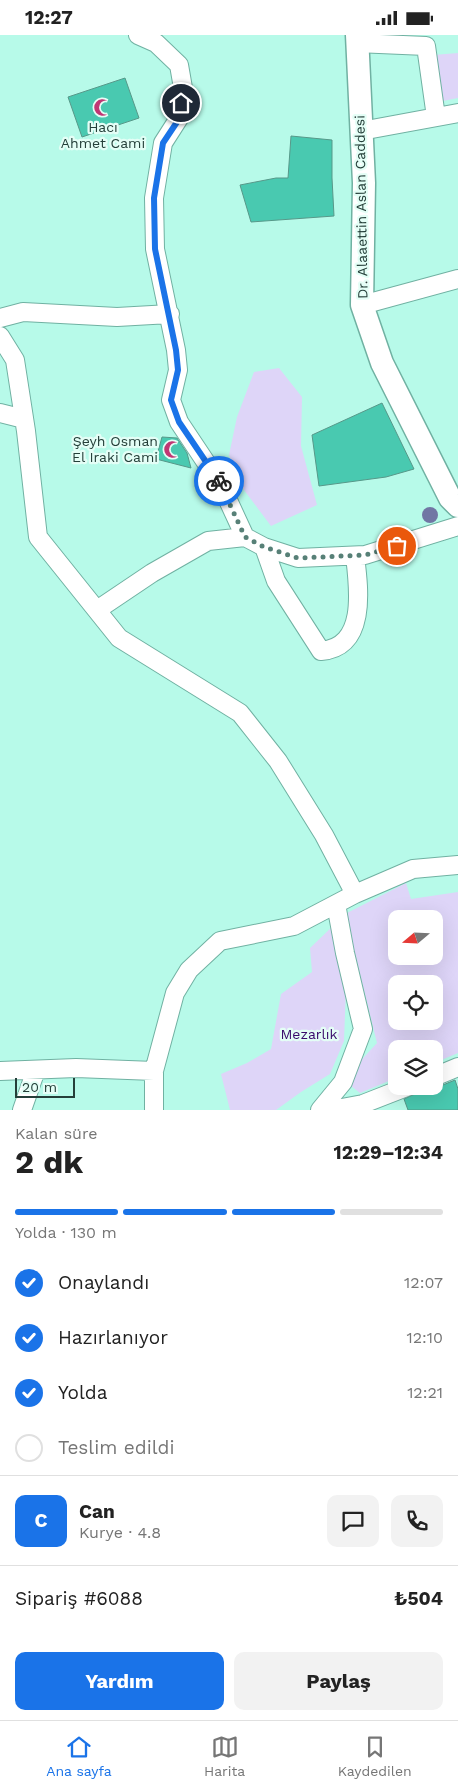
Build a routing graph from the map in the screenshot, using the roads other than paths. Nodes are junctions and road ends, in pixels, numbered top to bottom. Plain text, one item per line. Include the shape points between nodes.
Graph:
1 (138, 35) edge
2 (356, 39) edge
3 (458, 113) edge
4 (436, 117) junction
5 (361, 131) junction
6 (458, 279) edge
7 (362, 305) junction
8 (170, 313) junction
9 (0, 318) edge
10 (0, 336) edge
11 (0, 413) edge
12 (24, 419) junction
13 (455, 499) edge
14 (458, 526) edge
15 (245, 537) junction
16 (264, 547) junction
17 (355, 556) junction
18 (97, 610) junction
19 (458, 865) edge
20 (355, 894) junction
21 (336, 904) junction
22 (458, 1067) edge
23 (36, 1070) junction
24 (0, 1071) edge
25 (154, 1071) junction
26 (443, 1073) edge
27 (388, 1094) edge
28 (22, 1110) edge
29 (154, 1110) edge
30 (320, 1110) edge
31 (331, 1110) edge

1 - 8 street via 156,43 179,65 183,88 179,119 163,143 154,198 155,249
2 - 4 street via 426,46
2 - 5 street, Dr. Alaaettin Aslan Caddesi
3 - 4 street
4 - 5 street
5 - 7 street, Dr. Alaaettin Aslan Caddesi via 364,183
6 - 7 street
7 - 13 street, Dr. Alaaettin Aslan Caddesi via 382,363
8 - 9 street via 117,317 23,312
8 - 15 street via 178,370 171,400 179,422 221,485
10 - 12 street via 15,360
11 - 12 street
12 - 18 street via 38,537
14 - 17 street
15 - 16 street
15 - 18 street via 208,541
16 - 17 street via 298,558
16 - 17 street via 276,581 320,651 329,651 346,641 355,621 359,597
18 - 20 street via 119,638 240,713 278,761 324,835
19 - 20 street via 413,869
20 - 21 street
21 - 25 street via 294,926 220,941 189,970 175,993
21 - 30 street via 363,1029 342,1081
22 - 26 street
23 - 24 street
23 - 25 street
23 - 28 street
25 - 29 street
27 - 31 street via 363,1104

